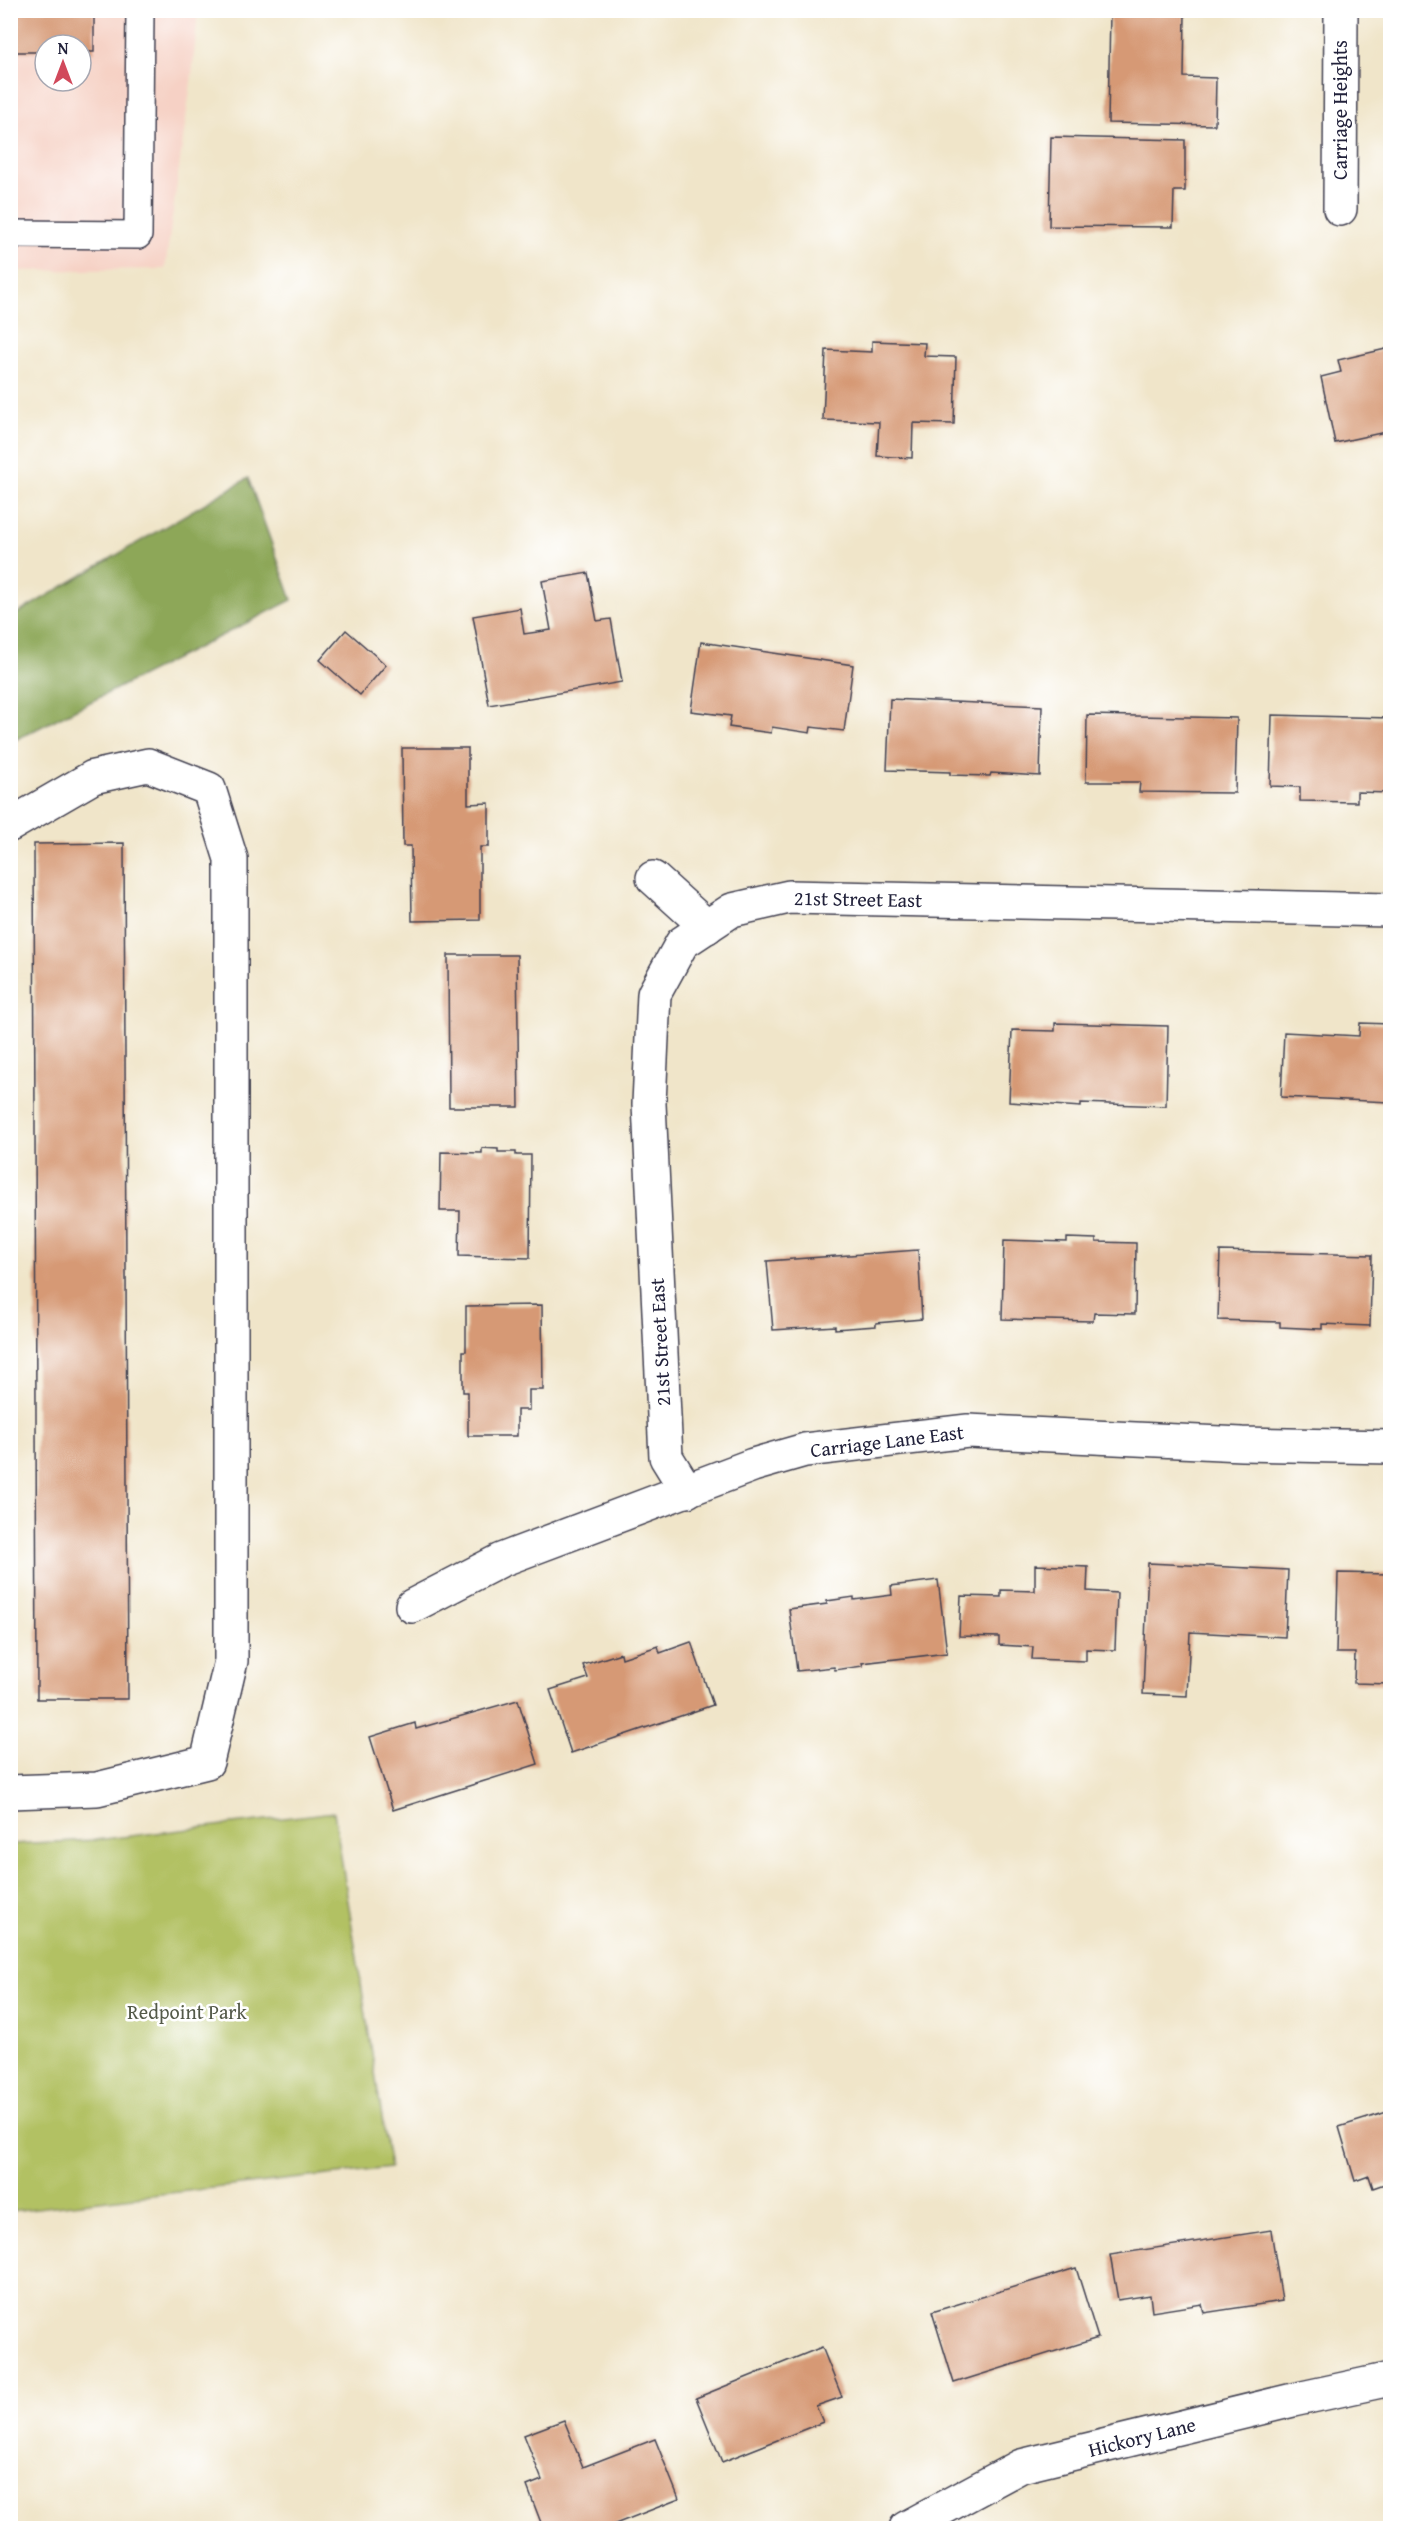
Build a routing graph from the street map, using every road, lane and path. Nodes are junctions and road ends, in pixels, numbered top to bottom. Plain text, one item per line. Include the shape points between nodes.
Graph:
1 (140, 10) edge
2 (1341, 10) edge
3 (1340, 209) dead end
4 (10, 234) edge
5 (10, 825) edge
6 (653, 878) dead end
7 (1390, 910) edge
8 (707, 927) junction
9 (1390, 1447) edge
10 (687, 1491) junction
11 (412, 1606) dead end
12 (10, 1792) edge
13 (1390, 2379) edge
14 (906, 2529) edge

1 - 4 lane via 138,235
2 - 3 street, Carriage Heights
5 - 12 street via 93,777 148,765 209,789 231,859 231,1661 207,1762 97,1789
6 - 8 street
7 - 8 street, 21st Street East via 789,897 732,910
8 - 10 street, 21st Street East via 682,943 654,994 649,1104 666,1457
9 - 10 street, Carriage Lane East via 1230,1444 968,1431 805,1450
10 - 11 street, Carriage Lane East via 501,1560
13 - 14 street, Hickory Lane via 1022,2466

